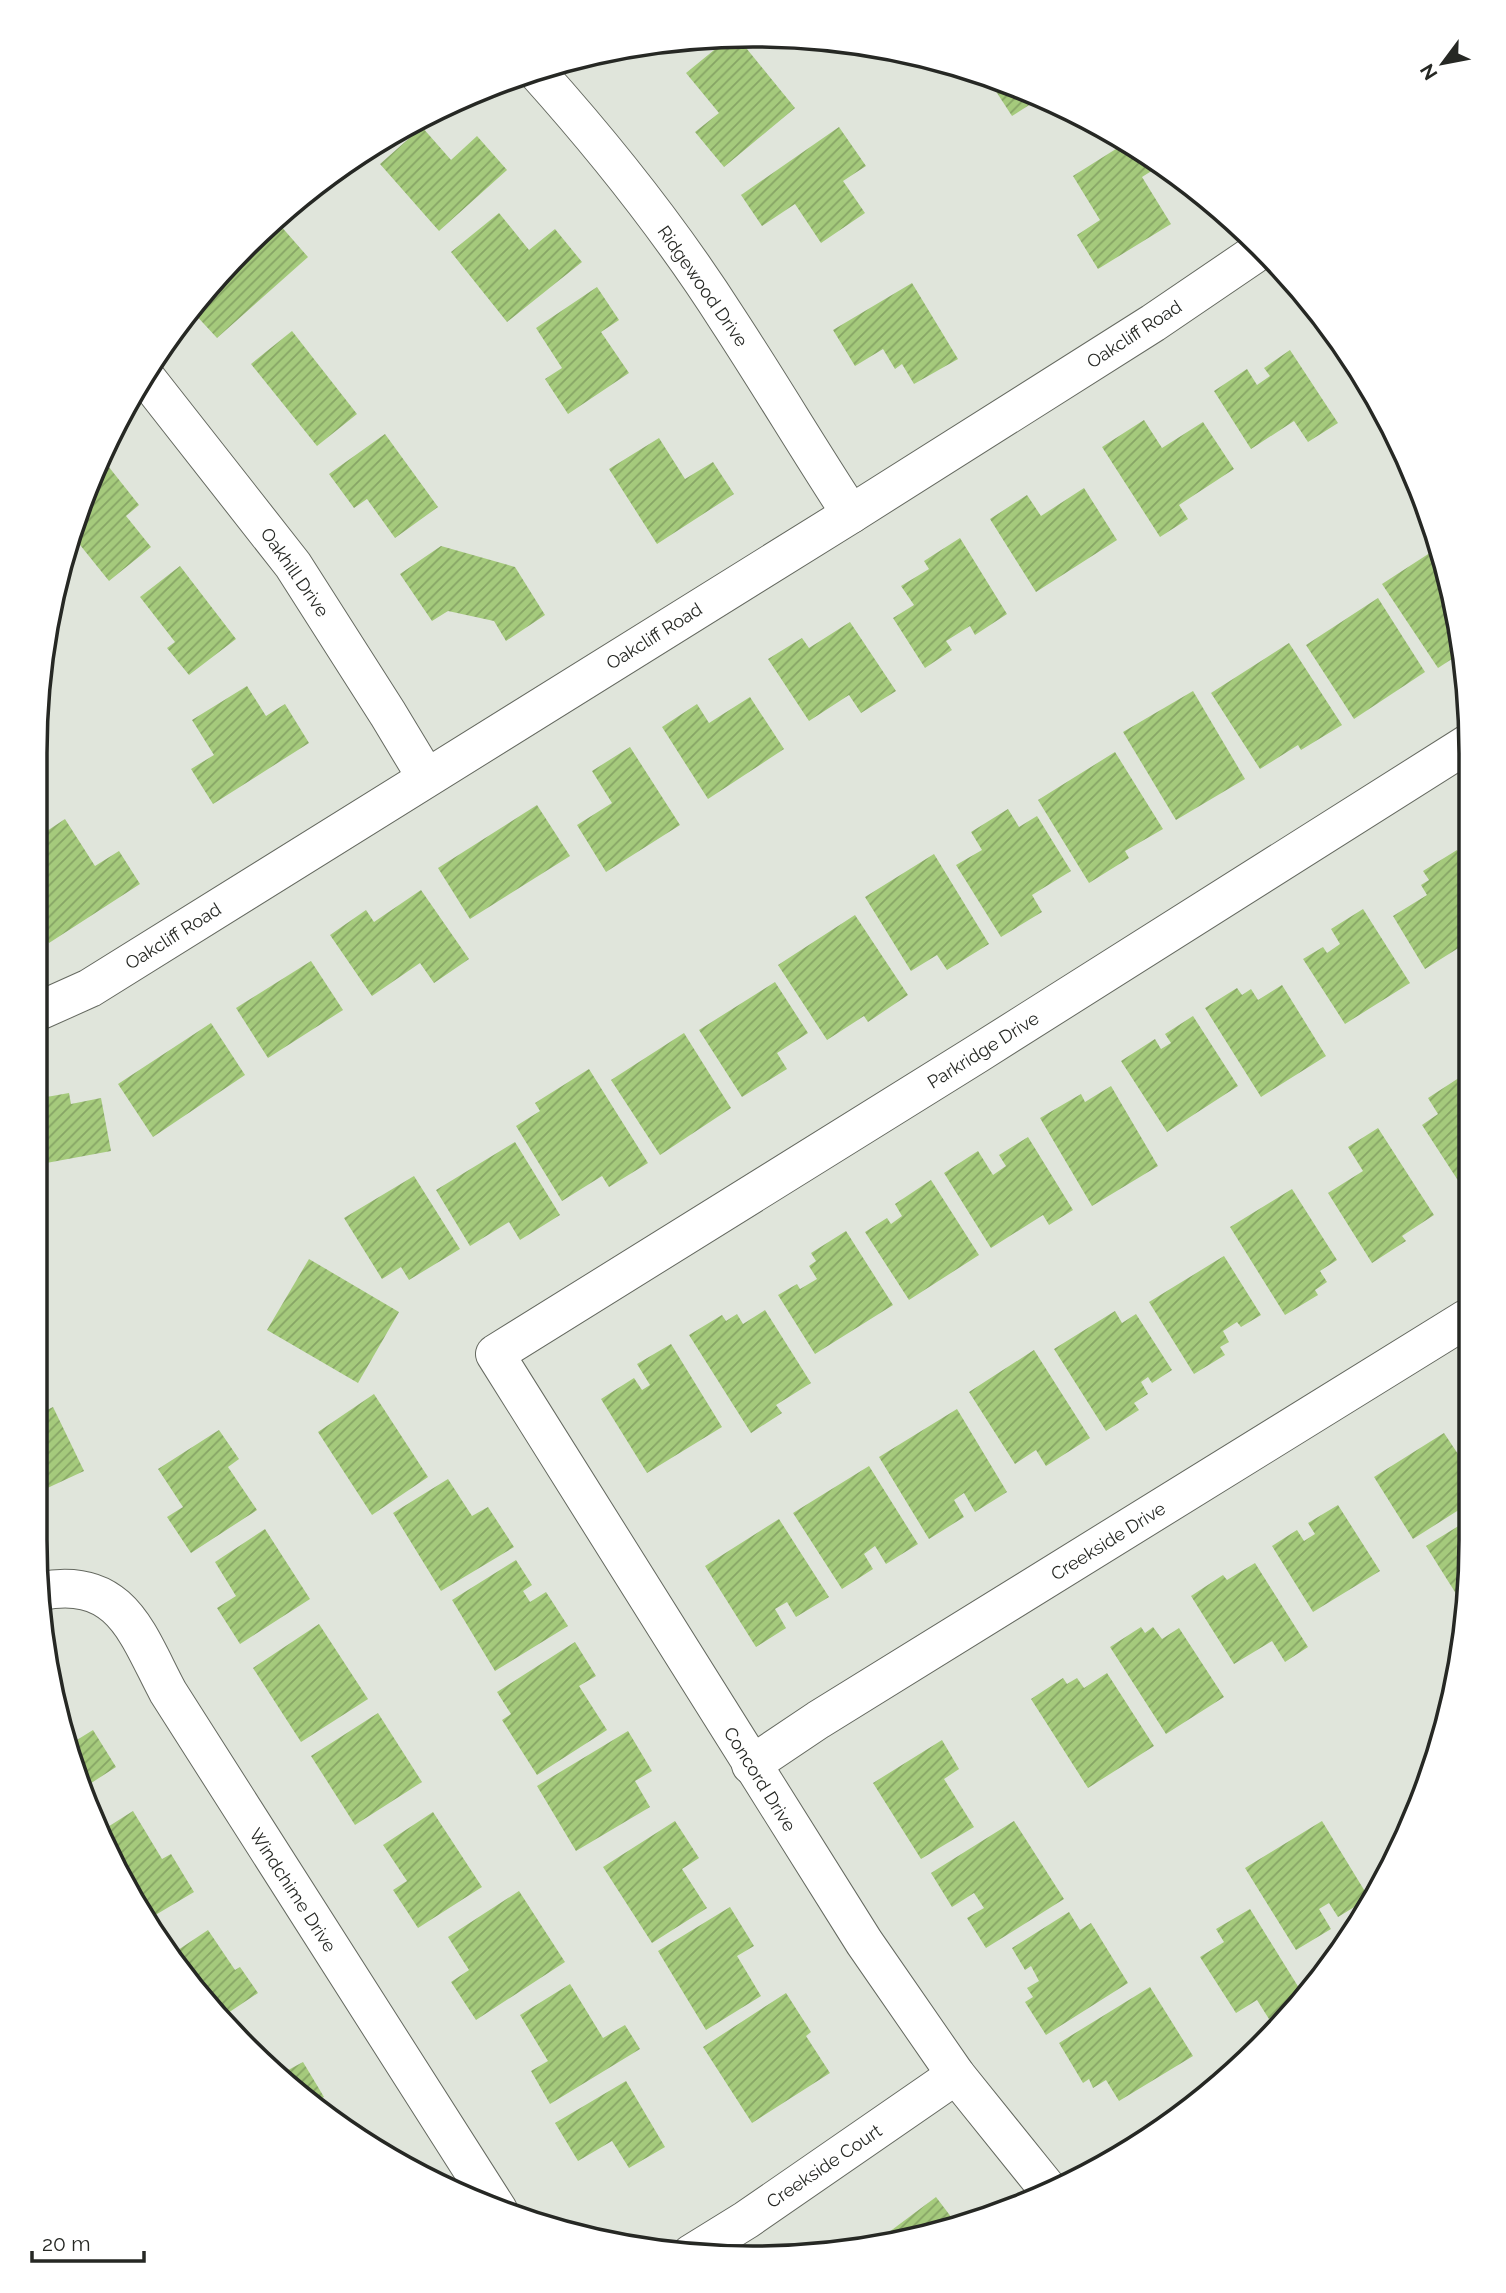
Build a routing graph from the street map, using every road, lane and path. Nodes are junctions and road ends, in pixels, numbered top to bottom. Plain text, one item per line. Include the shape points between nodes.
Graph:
1 (543, 79) edge
2 (1253, 255) edge
3 (151, 385) edge
4 (851, 514) junction
5 (1459, 749) edge
6 (426, 777) junction
7 (47, 1007) edge
8 (1459, 1323) edge
9 (495, 1354) joint
10 (58, 1590) edge
11 (751, 1765) junction
12 (956, 2075) junction
13 (1042, 2183) edge
14 (488, 2194) edge
15 (707, 2244) edge

1 - 4 street, Ridgewood Drive via 667,233 727,318
2 - 4 street, Oakcliff Road
3 - 6 street, Oakhill Drive via 293,565
4 - 6 street, Oakcliff Road
5 - 9 street, Parkridge Drive
6 - 7 street, Oakcliff Road via 90,988
8 - 11 street, Creekside Drive
9 - 11 street, Concord Drive
10 - 14 street, Windchime Drive via 105,1597 134,1626 183,1716
11 - 12 street, Concord Drive
12 - 13 street, Concord Drive
12 - 15 street, Creekside Court

